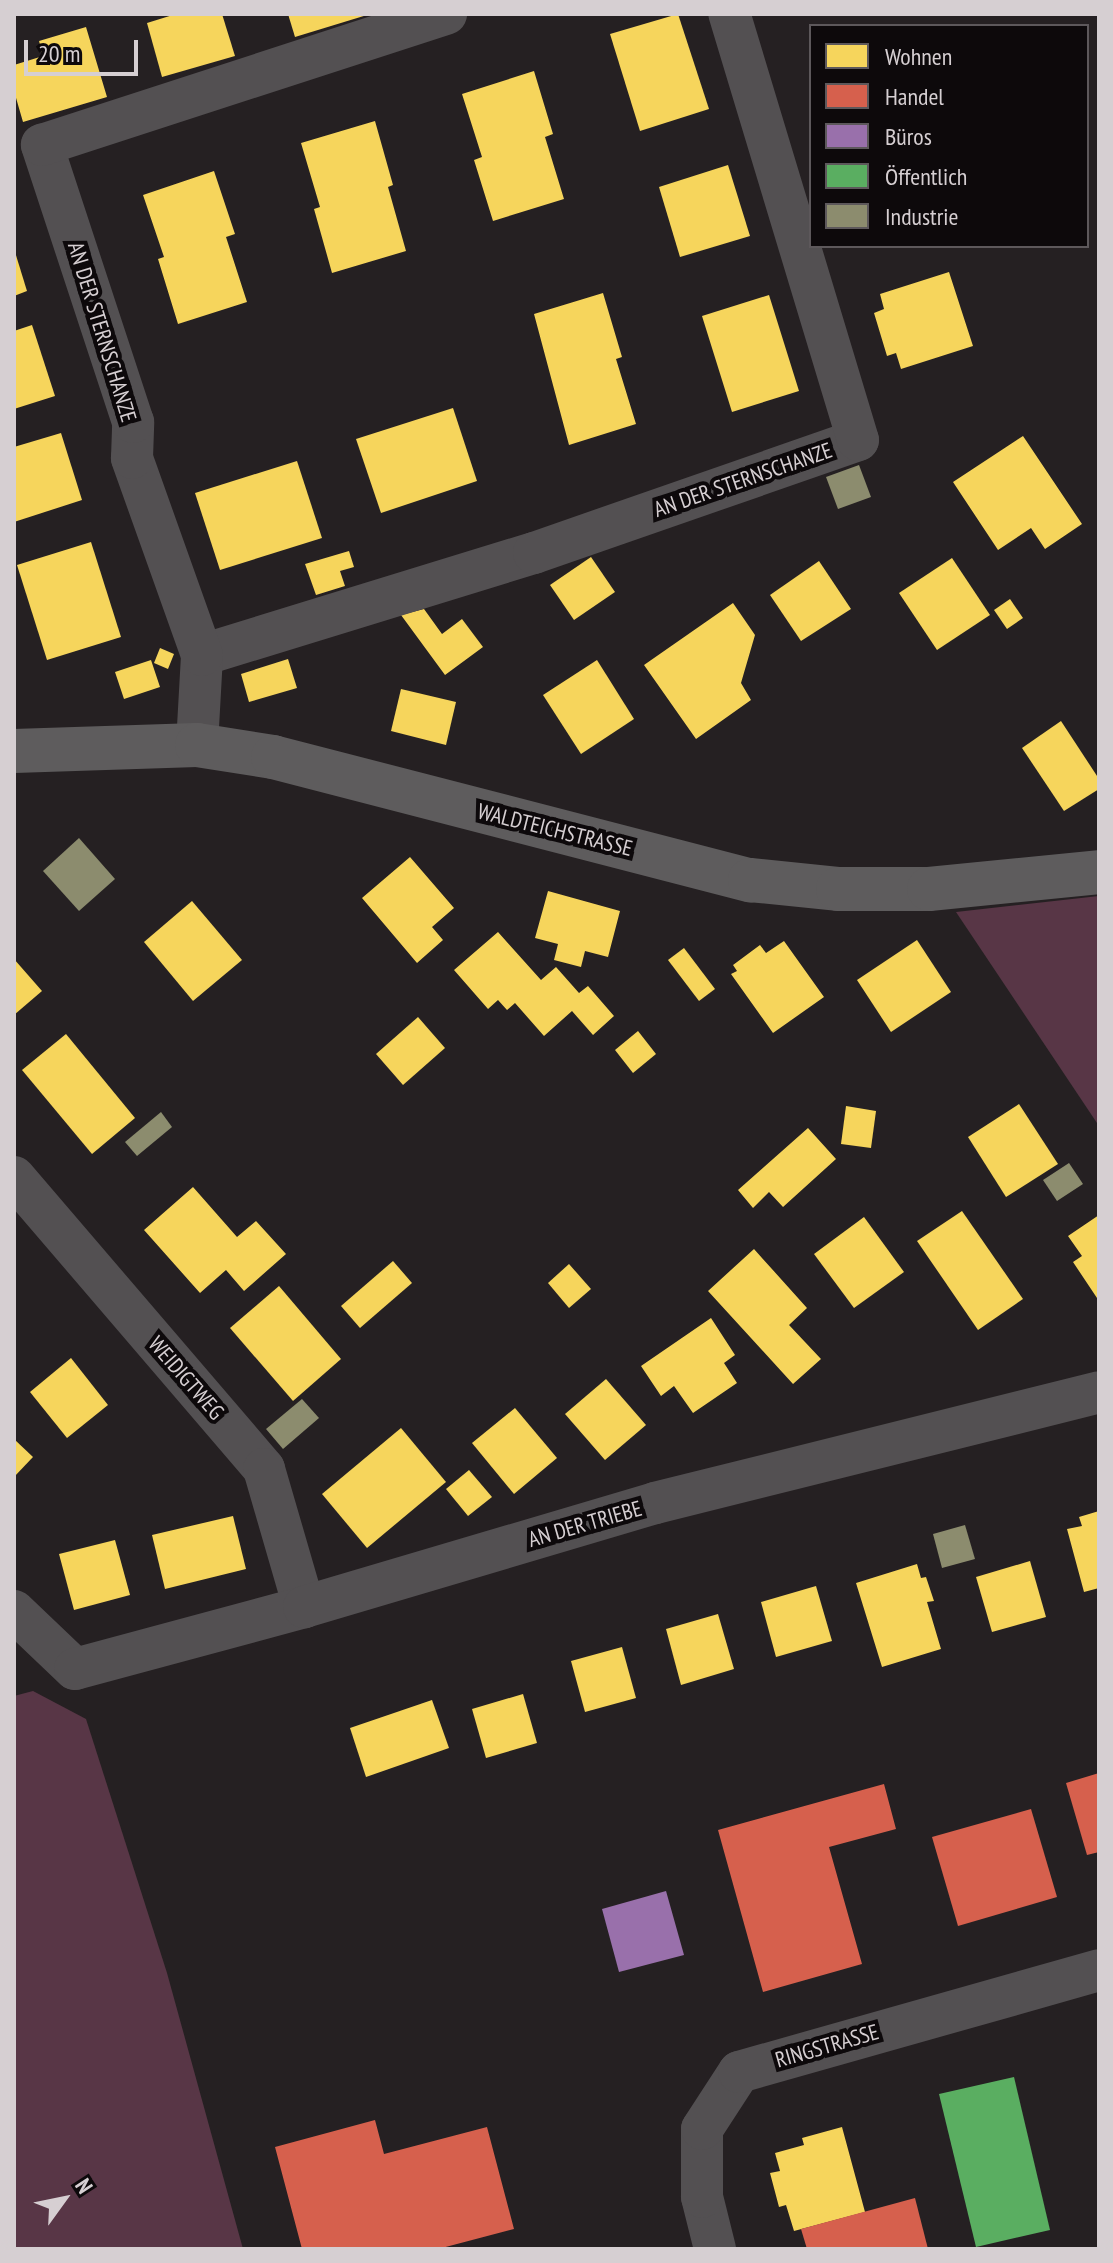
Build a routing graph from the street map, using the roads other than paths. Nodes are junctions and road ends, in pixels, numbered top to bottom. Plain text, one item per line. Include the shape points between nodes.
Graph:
1 (446, 14) edge
2 (729, 14) edge
3 (28, 149) edge
4 (202, 655) junction
5 (197, 745) junction
6 (14, 751) edge
7 (1099, 872) edge
8 (14, 1177) edge
9 (1099, 1392) edge
10 (304, 1607) junction
11 (14, 1611) edge
12 (1099, 1970) edge
13 (715, 2249) edge

1 - 3 street, AN DER STERNSCHANZE
2 - 4 street, AN DER STERNSCHANZE via 858,440 534,553
3 - 4 street, AN DER STERNSCHANZE via 133,422 132,458
4 - 5 street, AN DER STERNSCHANZE
5 - 6 street, WALDTEICHSTRASSE
5 - 7 street, WALDTEICHSTRASSE via 273,757 750,880 838,889 929,889
8 - 10 street, WEIDIGTWEG via 264,1469
9 - 10 street, AN DER TRIEBE via 655,1503
10 - 11 street, AN DER TRIEBE via 75,1669
12 - 13 street, RINGSTRASSE via 739,2072 702,2129 702,2197

